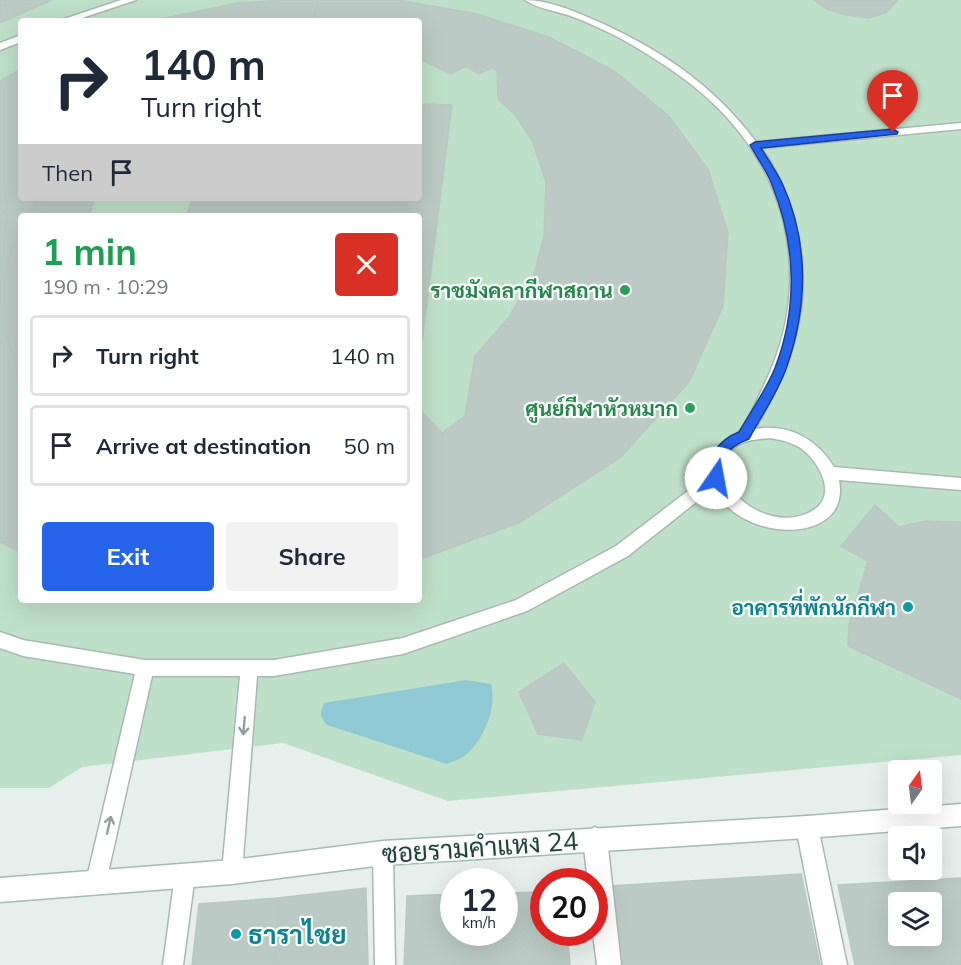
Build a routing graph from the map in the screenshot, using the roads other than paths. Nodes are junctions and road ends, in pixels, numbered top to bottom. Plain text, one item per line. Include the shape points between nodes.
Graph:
1 (131, 0) edge
2 (530, 0) edge
3 (73, 18) edge
4 (18, 39) edge
5 (0, 47) edge
6 (961, 126) edge
7 (755, 145) junction
8 (744, 435) junction
9 (830, 473) junction
10 (716, 478) junction
11 (961, 484) edge
12 (0, 639) edge
13 (249, 668) junction
14 (145, 669) junction
15 (961, 815) edge
16 (807, 827) junction
17 (595, 839) junction
18 (383, 853) junction
19 (232, 872) junction
20 (184, 875) junction
21 (96, 882) junction
22 (0, 890) edge
23 (174, 965) edge
24 (385, 965) edge
25 (609, 965) edge
26 (835, 965) edge

1 - 3 lane
2 - 7 lane via 588,20 665,60 729,113
4 - 5 lane
6 - 7 lane
7 - 8 lane via 777,183 788,214 798,270 795,318 781,368
8 - 9 lane via 787,435 818,453
8 - 10 lane via 723,449 716,462
9 - 10 lane via 833,495 827,508 816,518 777,525 738,509 723,495
9 - 11 lane
10 - 13 lane via 622,551 521,606 403,646 274,668
12 - 14 lane via 23,648
13 - 14 lane
13 -> 19 lane
21 -> 14 lane
15 - 16 main road, ซอยรามคำแหง 24
16 - 17 main road, ซอยรามคำแหง 24
16 - 26 main road
17 - 18 main road, ซอยรามคำแหง 24
17 - 25 main road
18 - 19 main road, ซอยรามคำแหง 24
18 - 24 lane
19 - 20 main road, ซอยรามคำแหง 24
20 - 21 main road, ซอยรามคำแหง 24
20 - 23 lane
21 - 22 main road, ซอยรามคำแหง 24

